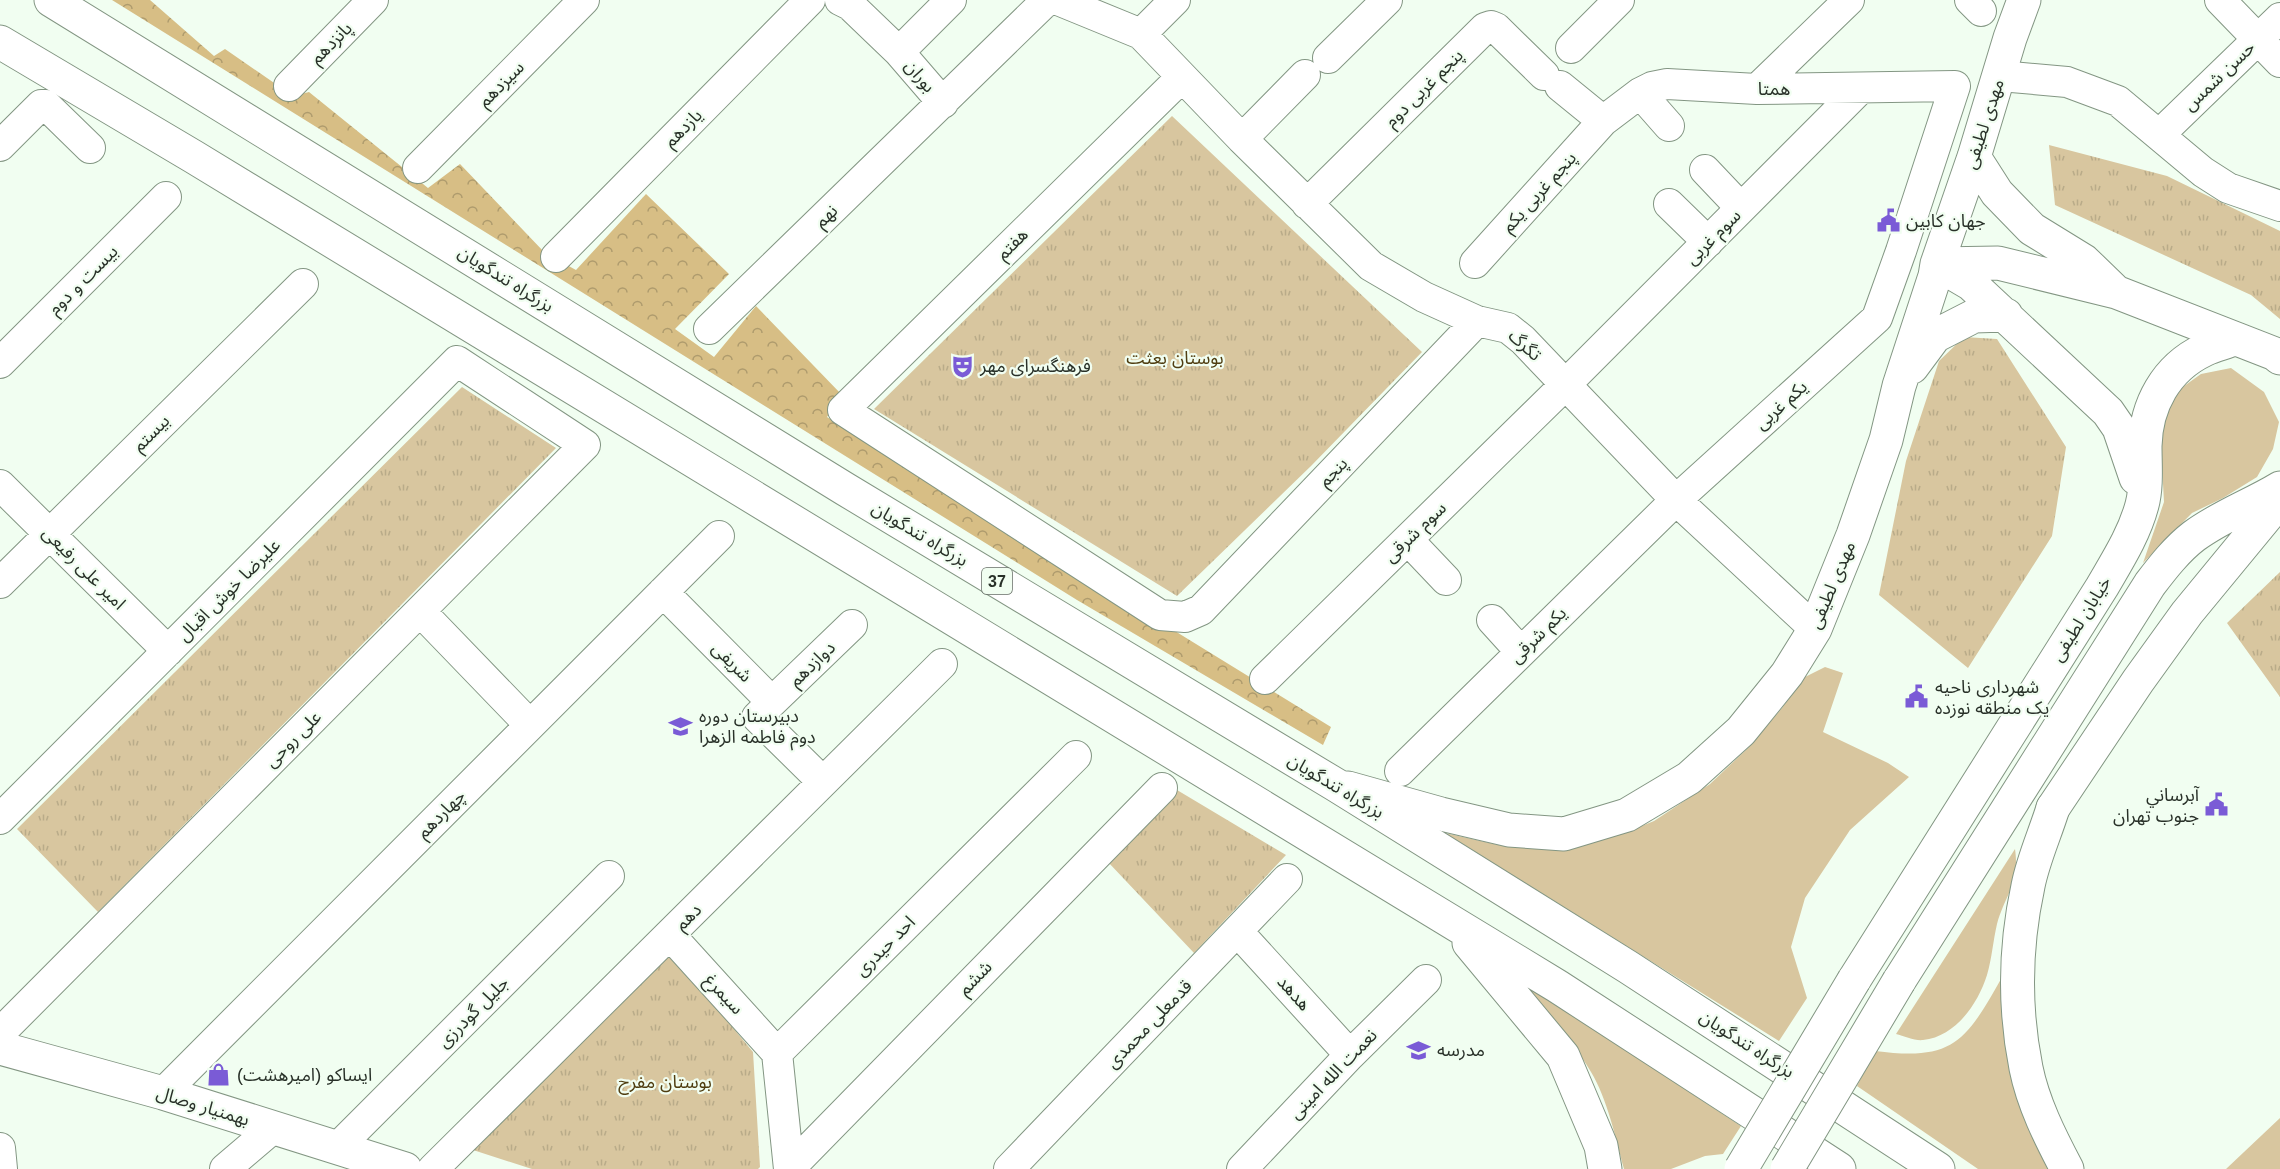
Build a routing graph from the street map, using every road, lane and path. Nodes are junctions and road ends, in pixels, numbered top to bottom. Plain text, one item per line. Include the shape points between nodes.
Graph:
1 (51, 0) edge
2 (374, 0) edge
3 (584, 0) edge
4 (810, 0) edge
5 (840, 0) edge
6 (951, 0) edge
7 (1175, 0) edge
8 (1387, 0) edge
9 (1849, 0) edge
10 (2024, 0) edge
11 (2220, 0) edge
12 (1614, 2) edge
13 (2280, 18) edge
14 (1141, 34) junction
15 (2258, 38) junction
16 (0, 42) edge
17 (1571, 48) dead end
18 (900, 52) junction
19 (2280, 62) edge
20 (2000, 76) junction
21 (1182, 77) junction
22 (289, 86) dead end
23 (1861, 88) junction
24 (1757, 89) junction
25 (1640, 93) junction
26 (943, 103) junction
27 (1603, 120) junction
28 (1669, 126) dead end
29 (2159, 135) junction
30 (1242, 139) junction
31 (0, 146) edge
32 (90, 148) dead end
33 (1974, 157) junction
34 (418, 168) dead end
35 (1705, 170) dead end
36 (166, 197) dead end
37 (1308, 204) junction
38 (1669, 204) dead end
39 (2280, 206) edge
40 (1741, 208) junction
41 (1708, 242) junction
42 (1901, 251) junction
43 (556, 256) dead end
44 (1475, 263) dead end
45 (1937, 264) junction
46 (303, 284) dead end
47 (2116, 292) junction
48 (2006, 315) junction
49 (1477, 321) junction
50 (709, 329) dead end
51 (2234, 339) junction
52 (2280, 358) edge
53 (457, 362) joint
54 (0, 363) edge
55 (1565, 385) junction
56 (1899, 386) junction
57 (0, 485) edge
58 (2280, 488) edge
59 (1676, 500) junction
60 (2280, 500) edge
61 (2143, 504) junction
62 (49, 534) junction
63 (719, 537) dead end
64 (1408, 540) junction
65 (1446, 580) dead end
66 (0, 583) edge
67 (663, 592) junction
68 (420, 611) junction
69 (1185, 618) joint
70 (1492, 620) dead end
71 (852, 625) dead end
72 (1815, 629) junction
73 (168, 651) junction
74 (1521, 652) junction
75 (942, 664) dead end
76 (1265, 679) dead end
77 (772, 702) junction
78 (530, 725) junction
79 (1076, 756) dead end
80 (1400, 771) dead end
81 (824, 782) junction
82 (1336, 785) junction
83 (1162, 788) dead end
84 (0, 819) edge
85 (609, 876) dead end
86 (1287, 879) dead end
87 (1453, 923) junction
88 (1238, 932) junction
89 (670, 935) junction
90 (1426, 980) dead end
91 (0, 1033) edge
92 (0, 1048) edge
93 (777, 1053) junction
94 (1350, 1055) junction
95 (163, 1093) junction
96 (273, 1128) junction
97 (0, 1148) edge
98 (337, 1148) junction
99 (2, 1169) edge
100 (225, 1169) edge
101 (405, 1169) edge
102 (433, 1169) edge
103 (789, 1169) edge
104 (1009, 1169) edge
105 (1242, 1169) edge
106 (1605, 1169) edge
107 (1741, 1169) edge
108 (1787, 1169) edge
109 (1839, 1169) edge
110 (1938, 1169) edge
111 (2067, 1169) edge

1 - 82 main road, بزرگراه تندگویان / 37 via 855,495
2 - 22 street, پانزدهم
3 - 34 street, سیزدهم
4 - 43 street, یازدهم
5 - 18 street, بوران
6 - 18 street
7 - 14 street
8 - 30 street
9 - 24 street
10 - 20 main road, مهدی لطیفی
11 - 15 street
12 - 17 street
13 - 15 street, حسن شمس
14 - 21 street, بوران
14 - 26 street, بوران via 1058,0 1049,0
15 - 19 street
15 - 29 street, حسن شمس
16 - 87 main road
18 - 26 street, بوران
20 - 29 street via 2067,82 2118,101
20 - 33 main road, مهدی لطیفی
21 - 30 street, تگرگ
21 - 69 street, هفتم via 843,410 1160,615
23 - 24 street, همتا
23 - 40 street, سوم غربی
23 - 42 street, همتا via 1955,86
24 - 25 street, همتا via 1667,84
25 - 27 street, همتا
25 - 28 street
26 - 50 street, نهم
27 - 37 street, پنجم غربی دوم via 1491,26
27 - 44 street, پنجم غربی یکم
29 - 39 street via 2228,188
30 - 37 street, تگرگ
31 - 32 street via 41,105 46,105
33 - 45 main road, مهدی لطیفی
33 - 47 main road via 1997,193 2032,229 2084,261
35 - 40 street
36 - 54 street, بیست و دوم
37 - 49 street, تگرگ via 1371,266 1424,297
38 - 41 street
40 - 41 street, سوم غربی
41 - 55 street, سوم غربی
42 - 45 street
42 - 59 street, یکم غربی via 1882,308 1870,325
45 - 47 main road via 1998,263
45 - 48 main road via 1971,284
45 - 56 main road, مهدی لطیفی
46 - 62 street, بیستم
47 - 51 main road
48 - 56 main road via 1974,316 1935,336
48 - 61 main road via 2108,412 2127,449
49 - 55 street, تگرگ via 1509,328
49 - 69 street, پنجم via 1201,610
51 - 52 main road
51 - 61 main road, خیابان لطیفی via 2203,350 2160,386 2149,413
53 - 68 street, علی روحی via 585,445
53 - 73 street, علیرضا خوش اقبال
55 - 59 street, تگرگ
55 - 64 street, سوم شرقی
56 - 72 main road, مهدی لطیفی via 1886,440
57 - 62 street, امیر علی رفیعی
58 - 108 main road, bridge via 2192,537 2150,584 1899,981
59 - 72 street, تگرگ
59 - 74 street, یکم شرقی
60 - 111 main road via 2187,613 2053,808 2028,885 2019,947 2017,1004 2026,1069 2045,1127
61 - 107 main road, خیابان لطیفی, bridge via 2129,540 2102,587 1854,980
62 - 66 street, بیستم
62 - 73 street, امیر علی رفیعی
63 - 67 street, چهاردهم
64 - 65 street
64 - 76 street, سوم شرقی
67 - 77 street, شریفی
67 - 78 street, چهاردهم
68 - 78 street
68 - 91 street, علی روحی
70 - 74 street
71 - 77 street, دوازدهم
72 - 82 main road, مهدی لطیفی via 1787,674 1741,731 1689,778 1627,815 1564,834 1509,830
73 - 84 street, علیرضا خوش اقبال
74 - 80 street, یکم شرقی
75 - 81 street, دهم
77 - 81 street via 757,717
78 - 95 street, چهاردهم
79 - 93 street, احد حیدری
81 - 89 street, دهم
82 - 110 main road, بزرگراه تندگویان / 37 via 1628,967
83 - 103 street, ششم
85 - 98 street, جلیل گودرزی
86 - 88 street, قدمعلی محمدی
87 - 106 main road via 1563,1056 1601,1146
87 - 109 main road
88 - 94 street, هدهد
88 - 104 street, قدمعلی محمدی
89 - 93 street, سیمرغ
89 - 102 street, دهم
90 - 94 street, نعمت الله امینی
92 - 95 main road, بهمنیار وصال
93 - 103 street
94 - 105 street, نعمت الله امینی
95 - 96 main road, بهمنیار وصال
96 - 98 main road, بهمنیار وصال
96 - 100 street
97 - 99 street
98 - 101 main road, بهمنیار وصال

